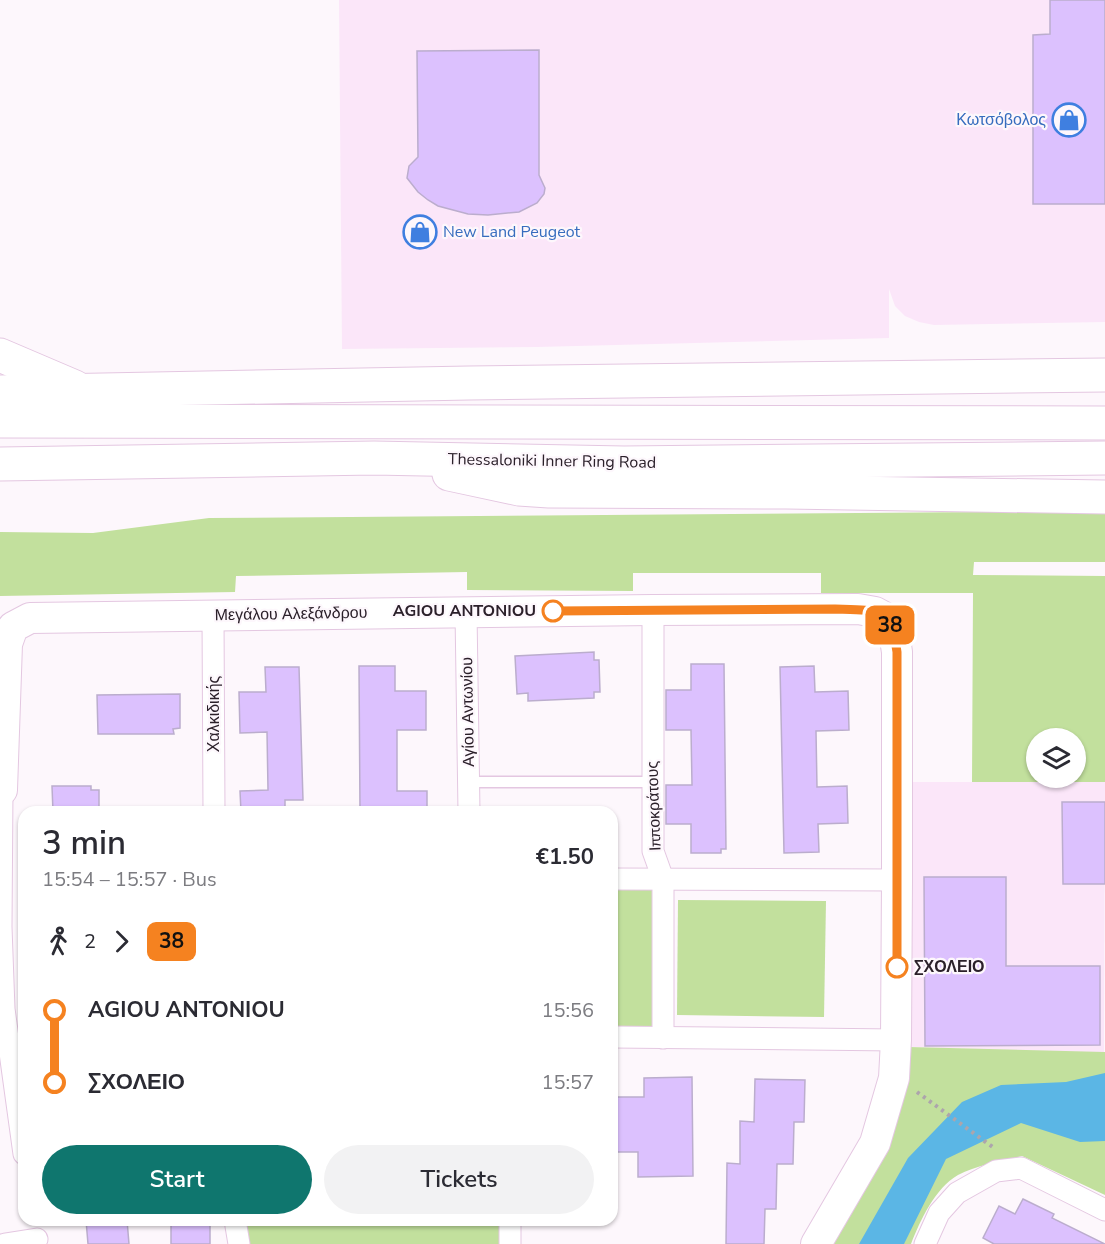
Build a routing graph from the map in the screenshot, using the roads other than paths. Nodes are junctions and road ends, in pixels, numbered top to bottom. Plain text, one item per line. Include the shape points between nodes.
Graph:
1 (0, 355) edge
2 (1105, 375) edge
3 (0, 392) edge
4 (88, 392) junction
5 (0, 421) edge
6 (1105, 423) edge
7 (374, 458) junction
8 (1105, 458) edge
9 (0, 464) edge
10 (1105, 497) edge
11 (653, 610) junction
12 (466, 612) junction
13 (213, 616) junction
14 (468, 782) junction
15 (653, 782) junction
16 (1, 790) edge
17 (214, 806) edge
18 (469, 806) edge
19 (618, 879) edge
20 (663, 879) junction
21 (897, 879) junction
22 (2, 985) edge
23 (15, 1031) edge
24 (618, 1037) edge
25 (663, 1038) junction
26 (896, 1040) junction
27 (18, 1072) edge
28 (1105, 1210) edge
29 (236, 1226) edge
30 (510, 1226) edge
31 (36, 1234) edge
32 (5, 1244) edge
33 (239, 1244) edge
34 (510, 1244) edge
35 (816, 1244) edge
36 (925, 1244) edge

1 - 4 highway
2 - 4 highway via 469,382
3 - 4 highway
5 - 6 highway
7 - 8 highway, Thessaloniki Inner Ring Road via 624,463
7 - 9 highway, Thessaloniki Inner Ring Road
7 - 10 highway via 519,489 549,491
11 - 12 street, Μεγάλου Αλεξάνδρου
11 - 15 street, Ιπποκράτους
11 - 21 street, Μεγάλου Αλεξάνδρου via 858,609 888,619 897,652
12 - 13 street, Μεγάλου Αλεξάνδρου
12 - 14 street, Αγίου Αντωνίου
13 - 16 street, Μεγάλου Αλεξάνδρου via 38,617 17,624 10,632 7,651
13 - 17 street, Χαλκιδικής
14 - 15 lane
14 - 18 street, Αγίου Αντωνίου
15 - 20 street, Ιπποκράτους via 653,851
16 - 22 street
19 - 20 street
20 - 21 street
20 - 25 street, Ιπποκράτους
21 - 26 street
22 - 23 street
23 - 27 street
24 - 25 street
25 - 26 street
26 - 35 street via 894,1078 875,1143
28 - 36 street via 1021,1168 996,1171 957,1193 939,1213
29 - 33 street
30 - 34 street
31 - 32 street

